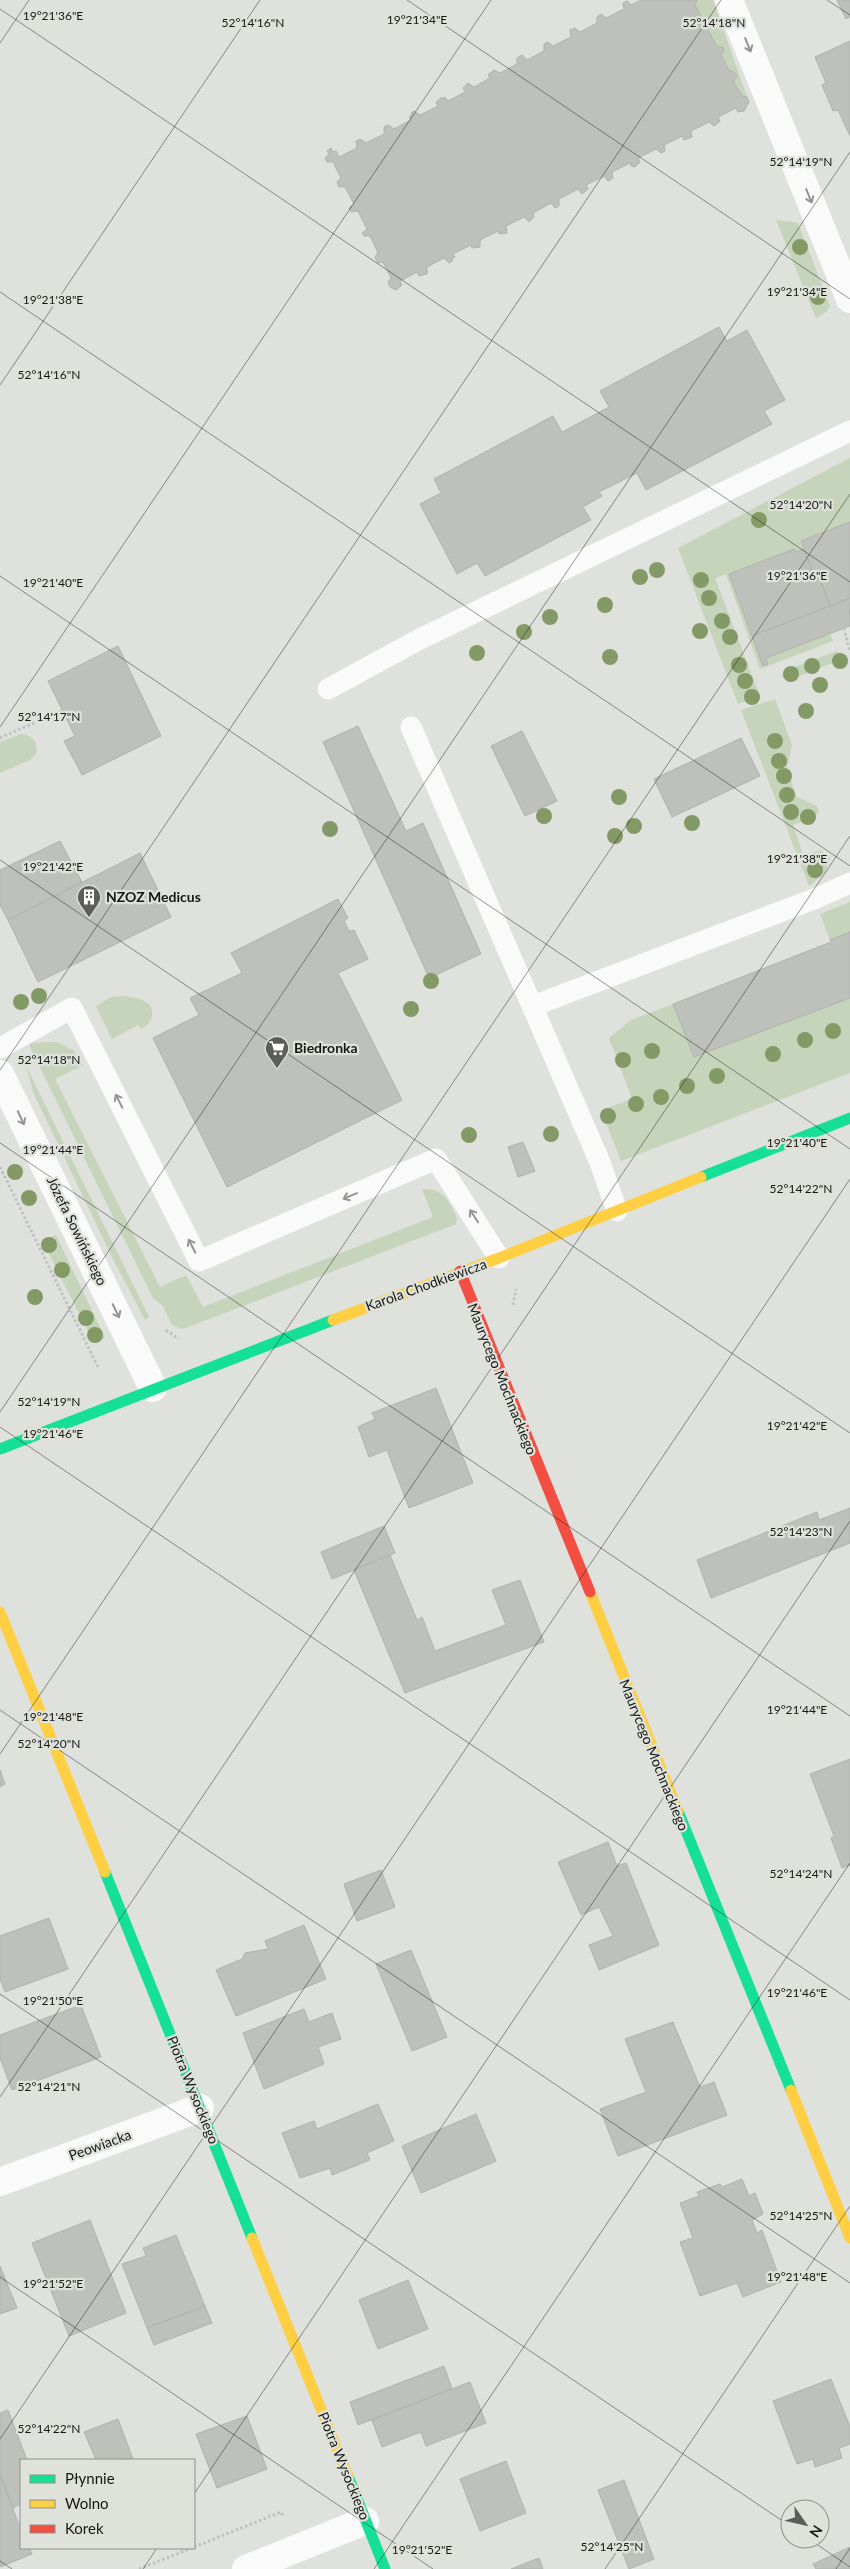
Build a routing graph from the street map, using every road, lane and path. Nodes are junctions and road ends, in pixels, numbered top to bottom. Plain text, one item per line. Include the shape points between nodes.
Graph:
1 (729, 0) edge
2 (850, 299) edge
3 (850, 432) edge
4 (844, 628) dead end
5 (850, 652) edge
6 (328, 689) dead end
7 (63, 710) dead end
8 (411, 727) dead end
9 (0, 738) edge
10 (850, 883) edge
11 (533, 1006) junction
12 (0, 1048) edge
13 (0, 1074) edge
14 (850, 1118) edge
15 (0, 1167) edge
16 (617, 1210) junction
17 (499, 1258) junction
18 (460, 1271) junction
19 (187, 1336) dead end
20 (132, 1345) junction
21 (153, 1388) junction
22 (0, 1449) edge
23 (0, 1612) edge
24 (200, 2108) junction
25 (0, 2182) edge
26 (850, 2238) edge
27 (365, 2521) junction
28 (189, 2549) edge
29 (139, 2569) edge
30 (246, 2569) edge
31 (385, 2569) edge

1 -> 2 street
3 - 6 lane via 418,640
4 - 5 path
7 - 9 path
8 - 11 lane
10 - 11 lane
11 - 16 lane
17 -> 12 lane via 436,1159 199,1261 72,1008
13 -> 20 street, Józefa Sowińskiego
14 - 16 street, Karola Chodkiewicza
15 - 20 path via 97,1369 101,1361
16 - 17 street, Karola Chodkiewicza
17 - 18 street, Karola Chodkiewicza
18 - 21 street, Karola Chodkiewicza
18 - 26 street, Maurycego Mochnackiego
19 - 20 path via 178,1339 164,1329
20 - 21 street, Józefa Sowińskiego
21 - 22 street, Karola Chodkiewicza
23 - 24 street, Piotra Wysockiego
24 - 25 street, Peowiacka
24 - 27 street, Piotra Wysockiego
27 - 30 street
27 - 31 street, Piotra Wysockiego
28 - 29 path

